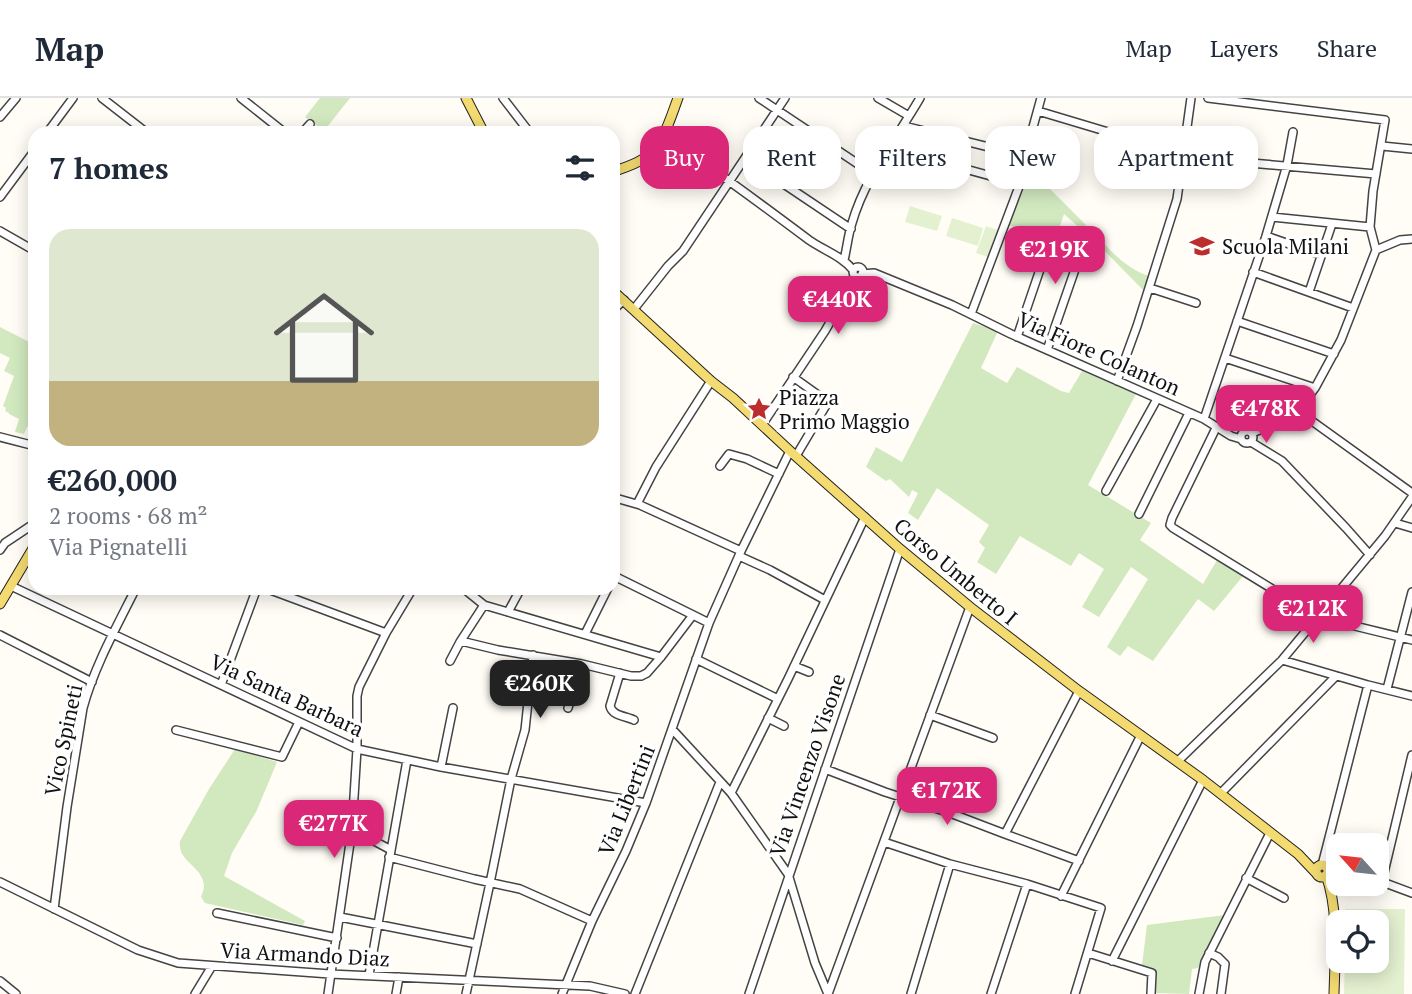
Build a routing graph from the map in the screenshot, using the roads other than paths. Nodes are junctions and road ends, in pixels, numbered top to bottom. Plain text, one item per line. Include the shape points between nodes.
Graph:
1 (16, 98) edge
2 (73, 98) edge
3 (241, 98) edge
4 (466, 98) edge
5 (503, 98) edge
6 (678, 98) edge
7 (759, 98) edge
8 (785, 98) edge
9 (878, 98) edge
10 (920, 98) edge
11 (1041, 98) edge
12 (1191, 98) edge
13 (1208, 98) edge
14 (108, 100) edge
15 (1234, 100) edge
16 (778, 109) junction
17 (1038, 111) junction
18 (909, 116) junction
19 (0, 117) edge
20 (137, 125) edge
21 (52, 126) edge
22 (276, 126) edge
23 (480, 126) edge
24 (525, 126) edge
25 (667, 126) edge
26 (767, 126) edge
27 (904, 126) edge
28 (1187, 126) edge
29 (1094, 128) edge
30 (1293, 132) dead end
31 (971, 143) edge
32 (1382, 146) junction
33 (1412, 149) edge
34 (28, 159) edge
35 (640, 160) edge
36 (743, 161) edge
37 (855, 162) edge
38 (1258, 163) edge
39 (1287, 165) junction
40 (620, 169) edge
41 (971, 171) edge
42 (1376, 174) junction
43 (729, 181) joint
44 (724, 189) edge
45 (791, 189) edge
46 (866, 189) edge
47 (1178, 189) edge
48 (0, 197) edge
49 (1272, 217) junction
50 (1332, 224) junction
51 (1370, 227) junction
52 (850, 229) junction
53 (0, 231) edge
54 (1088, 232) dead end
55 (1266, 236) junction
56 (1412, 239) edge
57 (1049, 243) dead end
58 (28, 247) edge
59 (1376, 250) junction
60 (1321, 255) junction
61 (844, 260) junction
62 (1253, 272) junction
63 (857, 273) junction
64 (1150, 288) junction
65 (1309, 292) junction
66 (620, 297) edge
67 (624, 300) junction
68 (1196, 303) dead end
69 (620, 304) edge
70 (1353, 308) junction
71 (634, 309) junction
72 (971, 314) junction
73 (1237, 321) junction
74 (1017, 337) junction
75 (1047, 350) junction
76 (1334, 354) junction
77 (1224, 358) junction
78 (793, 377) junction
79 (711, 381) junction
80 (1117, 381) junction
81 (1315, 388) junction
82 (1157, 399) junction
83 (1298, 411) junction
84 (1189, 413) junction
85 (1204, 419) junction
86 (762, 425) junction
87 (1216, 428) junction
88 (1252, 438) junction
89 (1, 440) edge
90 (28, 445) edge
91 (793, 454) junction
92 (719, 466) dead end
93 (779, 474) junction
94 (1106, 491) dead end
95 (1412, 495) edge
96 (620, 499) edge
97 (637, 504) junction
98 (1139, 514) dead end
99 (865, 517) junction
100 (1395, 523) junction
101 (1412, 527) edge
102 (28, 528) edge
103 (2, 545) edge
104 (900, 549) junction
105 (740, 554) junction
106 (1370, 555) junction
107 (28, 557) edge
108 (620, 581) edge
109 (11, 586) junction
110 (1412, 592) edge
111 (28, 594) edge
112 (30, 595) edge
113 (132, 595) edge
114 (254, 595) edge
115 (283, 595) edge
116 (410, 595) edge
117 (472, 595) edge
118 (518, 595) edge
119 (604, 595) edge
120 (825, 600) junction
121 (0, 604) edge
122 (484, 605) junction
123 (970, 607) junction
124 (508, 612) junction
125 (693, 615) junction
126 (1318, 617) junction
127 (709, 623) junction
128 (386, 633) junction
129 (113, 634) junction
130 (585, 634) junction
131 (0, 635) edge
132 (1400, 637) junction
133 (1412, 640) edge
134 (461, 641) junction
135 (533, 655) junction
136 (661, 657) junction
137 (696, 659) junction
138 (1282, 660) junction
139 (450, 661) dead end
140 (582, 664) junction
141 (794, 666) junction
142 (808, 672) dead end
143 (620, 673) junction
144 (1336, 676) junction
145 (92, 682) junction
146 (221, 685) junction
147 (1368, 685) junction
148 (1387, 690) junction
149 (1079, 691) junction
150 (1412, 696) edge
151 (778, 699) junction
152 (453, 708) dead end
153 (568, 709) dead end
154 (930, 715) junction
155 (768, 718) junction
156 (634, 720) dead end
157 (299, 722) junction
158 (784, 726) dead end
159 (672, 729) junction
160 (176, 730) dead end
161 (1141, 735) junction
162 (993, 738) dead end
163 (358, 749) junction
164 (1412, 755) edge
165 (407, 760) junction
166 (1178, 761) junction
167 (441, 767) junction
168 (825, 769) junction
169 (511, 779) junction
170 (1203, 780) junction
171 (720, 782) junction
172 (731, 793) junction
173 (1221, 793) junction
174 (901, 796) junction
175 (646, 803) junction
176 (352, 829) junction
177 (1270, 833) junction
178 (1004, 834) junction
179 (884, 842) junction
180 (1390, 842) edge
181 (390, 853) junction
182 (1079, 861) junction
183 (950, 864) junction
184 (1326, 873) edge
185 (788, 874) junction
186 (1323, 874) junction
187 (1326, 875) edge
188 (1246, 878) junction
189 (0, 882) edge
190 (491, 883) junction
191 (1027, 884) junction
192 (1390, 885) edge
193 (1412, 893) edge
194 (1061, 896) junction
195 (1284, 898) dead end
196 (54, 909) junction
197 (217, 913) dead end
198 (340, 917) junction
199 (592, 922) junction
200 (378, 925) junction
201 (337, 938) junction
202 (477, 944) junction
203 (1088, 953) junction
204 (1209, 953) junction
205 (1112, 961) junction
206 (212, 966) junction
207 (330, 974) junction
208 (369, 975) junction
209 (399, 977) junction
210 (469, 980) junction
211 (0, 981) edge
212 (565, 985) junction
213 (16, 994) edge
214 (195, 994) edge
215 (328, 994) edge
216 (396, 994) edge
217 (466, 994) edge
218 (562, 994) edge
219 (625, 994) edge
220 (635, 994) edge
221 (749, 994) edge
222 (828, 994) edge
223 (911, 994) edge
224 (991, 994) edge
225 (1075, 994) edge
226 (1151, 994) edge
227 (1199, 994) edge
228 (1221, 994) edge
229 (1334, 994) edge

1 - 19 street
2 - 21 street
3 - 22 street
4 - 23 main road
5 - 24 street
6 - 25 main road
7 - 16 street
8 - 16 street
9 - 18 street
10 - 18 street
11 - 17 street
12 - 28 street
13 - 15 street
14 - 20 street
15 - 32 street via 1385,120
16 - 26 street
16 - 37 street
17 - 29 street
17 - 31 street via 1025,156
18 - 27 street
30 - 39 street
32 - 33 street
32 - 42 street
34 - 48 street
35 - 40 main road
36 - 43 street
38 - 39 street
39 - 42 street
39 - 49 street
41 - 72 street via 1020,184
42 - 51 street
43 - 61 street via 820,248
44 - 71 street via 683,251
45 - 52 street
46 - 52 street
47 - 64 street
49 - 50 street
49 - 55 street
50 - 51 street
50 - 60 street
51 - 59 street
52 - 61 street
53 - 58 street
54 - 75 street
55 - 60 street
55 - 62 street
56 - 59 street
57 - 74 street
59 - 70 street
60 - 65 street
61 - 63 street
62 - 65 street
62 - 73 street
63 - 72 street, Via Fiore Colanton via 874,273
63 - 78 street
64 - 68 street
64 - 80 street
65 - 70 street
66 - 67 main road, Corso Umberto I
67 - 69 street
67 - 71 main road, Corso Umberto I
70 - 76 street
71 - 79 main road, Corso Umberto I
72 - 74 street, Via Fiore Colanton
73 - 76 street
73 - 77 street
74 - 75 street, Via Fiore Colanton
75 - 80 street, Via Fiore Colanton
76 - 81 street
77 - 81 street
77 - 85 street
78 - 86 street
78 - 91 street, Via Libertini via 828,402
79 - 86 main road, Corso Umberto I
79 - 97 street
80 - 82 street, Via Fiore Colanton
81 - 83 street
82 - 84 street, Via Fiore Colanton
82 - 94 street
83 - 88 street
83 - 95 street
84 - 85 street, Via Fiore Colanton
84 - 98 street
85 - 87 street, Via Fiore Colanton
86 - 91 main road, Corso Umberto I
87 - 88 street, Via Fiore Colanton via 1241,439 1248,431
87 - 126 street via 1170,525
88 - 106 street via 1282,461
89 - 90 street
91 - 93 street, Via Libertini
91 - 99 main road, Corso Umberto I
92 - 93 street via 729,454
93 - 105 street, Via Libertini
95 - 100 street
96 - 97 street
97 - 105 street
99 - 104 main road, Corso Umberto I
99 - 120 street
100 - 101 street
100 - 106 street
102 - 103 street
104 - 123 main road, Corso Umberto I
104 - 168 street, Via Vincenzo Visone
105 - 120 street
105 - 127 street, Via Libertini
106 - 126 street
107 - 109 main road
108 - 125 street
109 - 111 street, Via Santa Barbara
109 - 121 main road
110 - 132 street
112 - 129 street, Via Santa Barbara
113 - 129 street, Vico Spineti
114 - 146 street
115 - 128 street
116 - 128 street
117 - 122 street
118 - 124 street
119 - 130 street
120 - 141 street
122 - 124 street
122 - 134 street
123 - 149 main road, Corso Umberto I
123 - 154 street
124 - 130 street
125 - 127 street
125 - 136 street
126 - 132 street
126 - 138 street
127 - 137 street, Via Libertini
128 - 163 street via 359,687
129 - 145 street, Vico Spineti
129 - 146 street, Via Santa Barbara
130 - 136 street
131 - 145 street
132 - 133 street
132 - 148 street
134 - 135 street
134 - 139 street
135 - 140 street
135 - 169 street via 525,730
136 - 143 street via 641,676
137 - 151 street
137 - 159 street, Via Libertini
138 - 144 street
138 - 166 street
140 - 143 street
140 - 153 street
141 - 142 street
141 - 151 street
143 - 156 street via 611,710
144 - 147 street
144 - 173 street
145 - 196 street, Vico Spineti via 79,727
146 - 157 street, Via Santa Barbara
147 - 148 street
147 - 186 street
148 - 150 street
149 - 161 main road, Corso Umberto I
149 - 178 street
151 - 155 street
152 - 167 street
154 - 162 street
154 - 174 street
155 - 158 street
155 - 172 street
157 - 160 street via 282,757
157 - 163 street, Via Santa Barbara
159 - 171 street
159 - 175 street, Via Libertini
161 - 166 main road, Corso Umberto I
161 - 182 street
163 - 165 street, Via Santa Barbara
163 - 176 street
164 - 180 street
165 - 167 street, Via Santa Barbara
165 - 181 street
166 - 170 main road, Corso Umberto I
167 - 169 street, Via Santa Barbara
168 - 174 street
168 - 185 street, Via Vincenzo Visone
169 - 175 street, Via Santa Barbara
169 - 190 street
170 - 173 main road, Corso Umberto I
170 - 205 street
171 - 172 street
171 - 220 street
172 - 185 street
173 - 177 main road, Corso Umberto I
174 - 178 street
174 - 179 street
175 - 199 street, Via Libertini
176 - 181 street
176 - 198 street
177 - 186 main road, Corso Umberto I
177 - 188 street
178 - 182 street
179 - 183 street
179 - 222 street
181 - 190 street
181 - 200 street
182 - 194 street
183 - 191 street
183 - 223 street
184 - 186 street
185 - 221 street, Via Vincenzo Visone
185 - 222 street
186 - 187 street
186 - 229 main road via 1333,909
188 - 195 street
188 - 204 street
189 - 196 street, Via Armando Diaz
190 - 199 street via 520,889
190 - 202 street
191 - 194 street
191 - 224 street
192 - 193 street
194 - 203 street via 1101,908
196 - 206 street, Via Armando Diaz via 159,958
197 - 201 street
198 - 200 street
198 - 201 street
199 - 212 street, Via Libertini
200 - 202 street
200 - 208 street
201 - 207 street
202 - 210 street
203 - 205 street
203 - 225 street
204 - 227 street
204 - 228 street via 1225,964
205 - 226 street via 1152,973
206 - 207 street, Via Armando Diaz
206 - 214 street
207 - 208 street, Via Armando Diaz
207 - 215 street
208 - 209 street, Via Armando Diaz
209 - 210 street, Via Armando Diaz
209 - 216 street
210 - 212 street, Via Armando Diaz
210 - 217 street
211 - 213 street
212 - 218 street, Via Libertini
212 - 219 street, Via Armando Diaz

